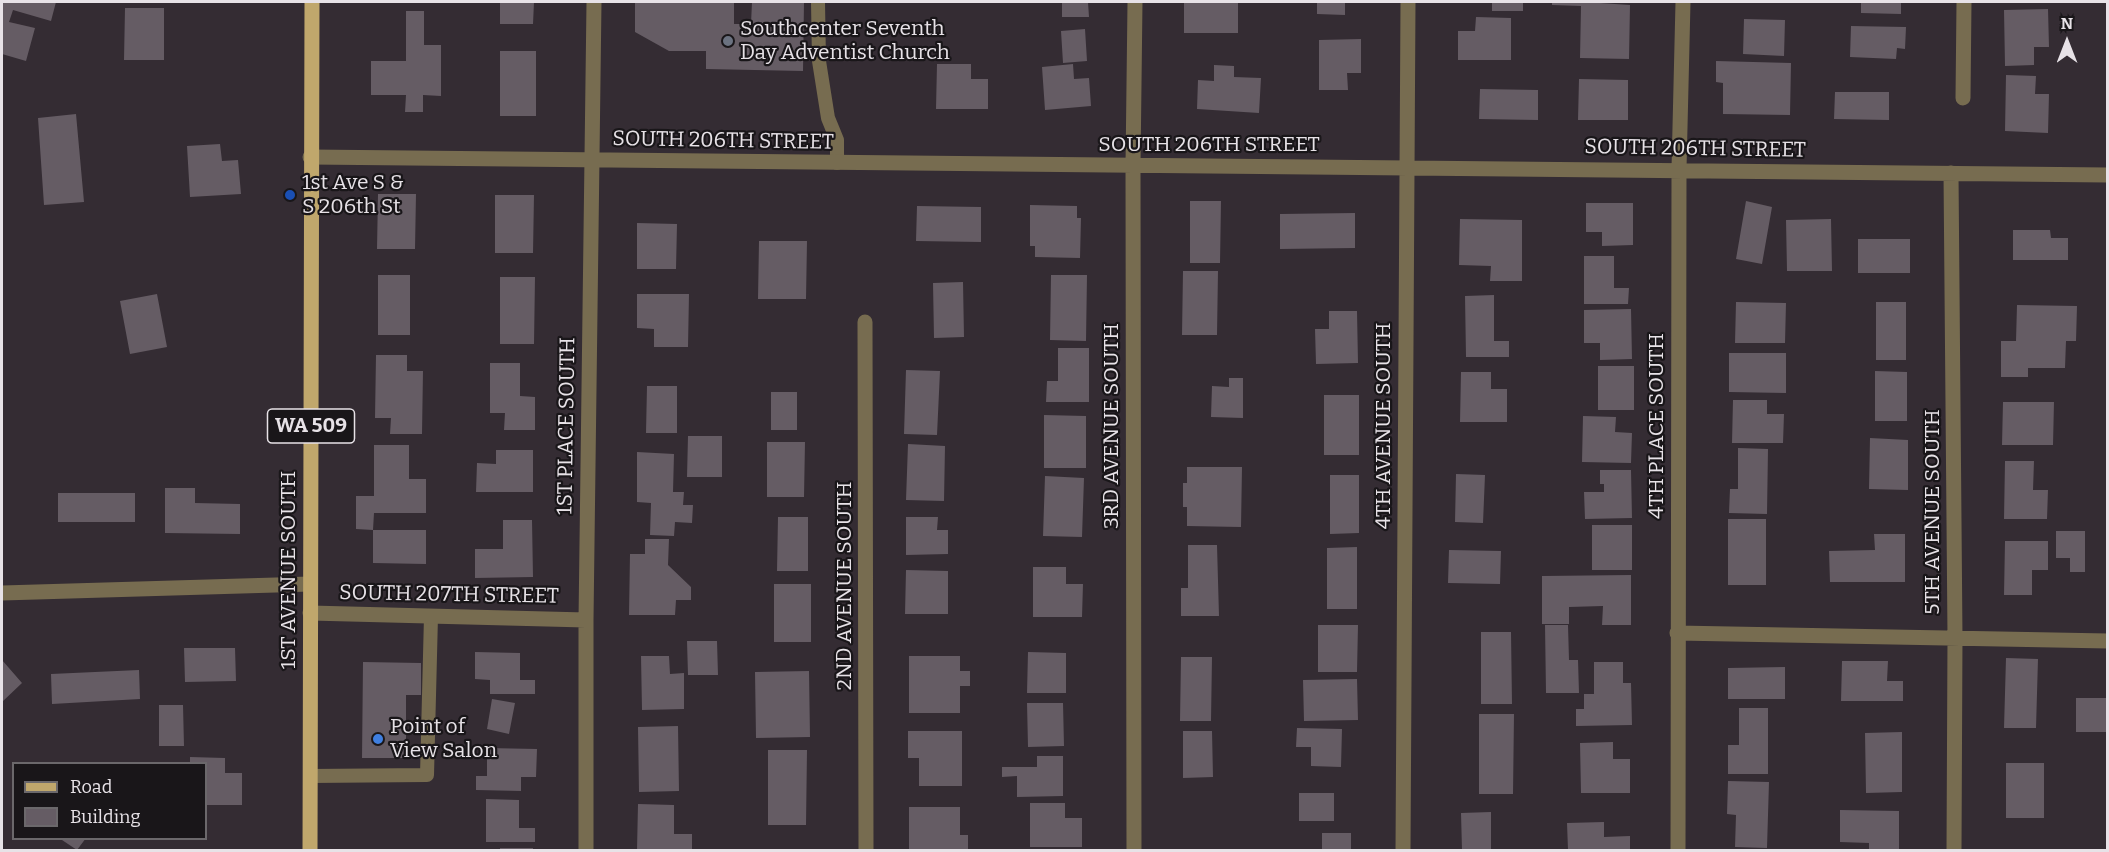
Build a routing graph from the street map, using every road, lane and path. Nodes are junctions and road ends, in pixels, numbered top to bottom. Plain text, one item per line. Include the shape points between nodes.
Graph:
1 (312, 2) edge
2 (594, 2) edge
3 (818, 2) edge
4 (1135, 2) edge
5 (1407, 2) edge
6 (1683, 2) edge
7 (1964, 2) edge
8 (1963, 98) dead end
9 (310, 157) junction
10 (591, 160) junction
11 (837, 163) junction
12 (1133, 166) junction
13 (1407, 167) junction
14 (1679, 169) junction
15 (1951, 173) junction
16 (2108, 175) edge
17 (865, 322) dead end
18 (310, 584) junction
19 (2, 593) edge
20 (310, 613) junction
21 (431, 616) junction
22 (586, 620) junction
23 (1677, 633) junction
24 (1954, 637) junction
25 (2108, 641) edge
26 (310, 776) junction
27 (309, 850) edge
28 (586, 850) edge
29 (866, 850) edge
30 (1134, 850) edge
31 (1403, 850) edge
32 (1678, 850) edge
33 (1954, 850) edge

1 - 9 main road, 1ST AVENUE SOUTH / WA 509
2 - 10 street, 1ST PLACE SOUTH
3 - 11 lane via 819,61 828,118 837,140
4 - 12 street, 3RD AVENUE SOUTH
5 - 13 street, 4TH AVENUE SOUTH
6 - 14 street, 4TH PLACE SOUTH
7 - 8 street
9 - 10 street, SOUTH 206TH STREET
9 - 18 main road, 1ST AVENUE SOUTH / WA 509
10 - 11 street, SOUTH 206TH STREET
10 - 22 street, 1ST PLACE SOUTH
11 - 12 street, SOUTH 206TH STREET
12 - 13 street, SOUTH 206TH STREET
12 - 30 street, 3RD AVENUE SOUTH
13 - 14 street, SOUTH 206TH STREET
13 - 31 street, 4TH AVENUE SOUTH
14 - 15 street, SOUTH 206TH STREET
14 - 23 street, 4TH PLACE SOUTH
15 - 16 street, SOUTH 206TH STREET
15 - 24 street, 5TH AVENUE SOUTH
17 - 29 street, 2ND AVENUE SOUTH
18 - 19 street
18 - 20 main road, 1ST AVENUE SOUTH / WA 509
20 - 21 street, SOUTH 207TH STREET
20 - 26 main road, 1ST AVENUE SOUTH / WA 509
21 - 22 street, SOUTH 207TH STREET
21 - 26 lane via 427,775
22 - 28 street, 1ST PLACE SOUTH
23 - 24 street
23 - 32 street, 4TH PLACE SOUTH
24 - 25 street
24 - 33 street, 5TH AVENUE SOUTH
26 - 27 main road, 1ST AVENUE SOUTH / WA 509

